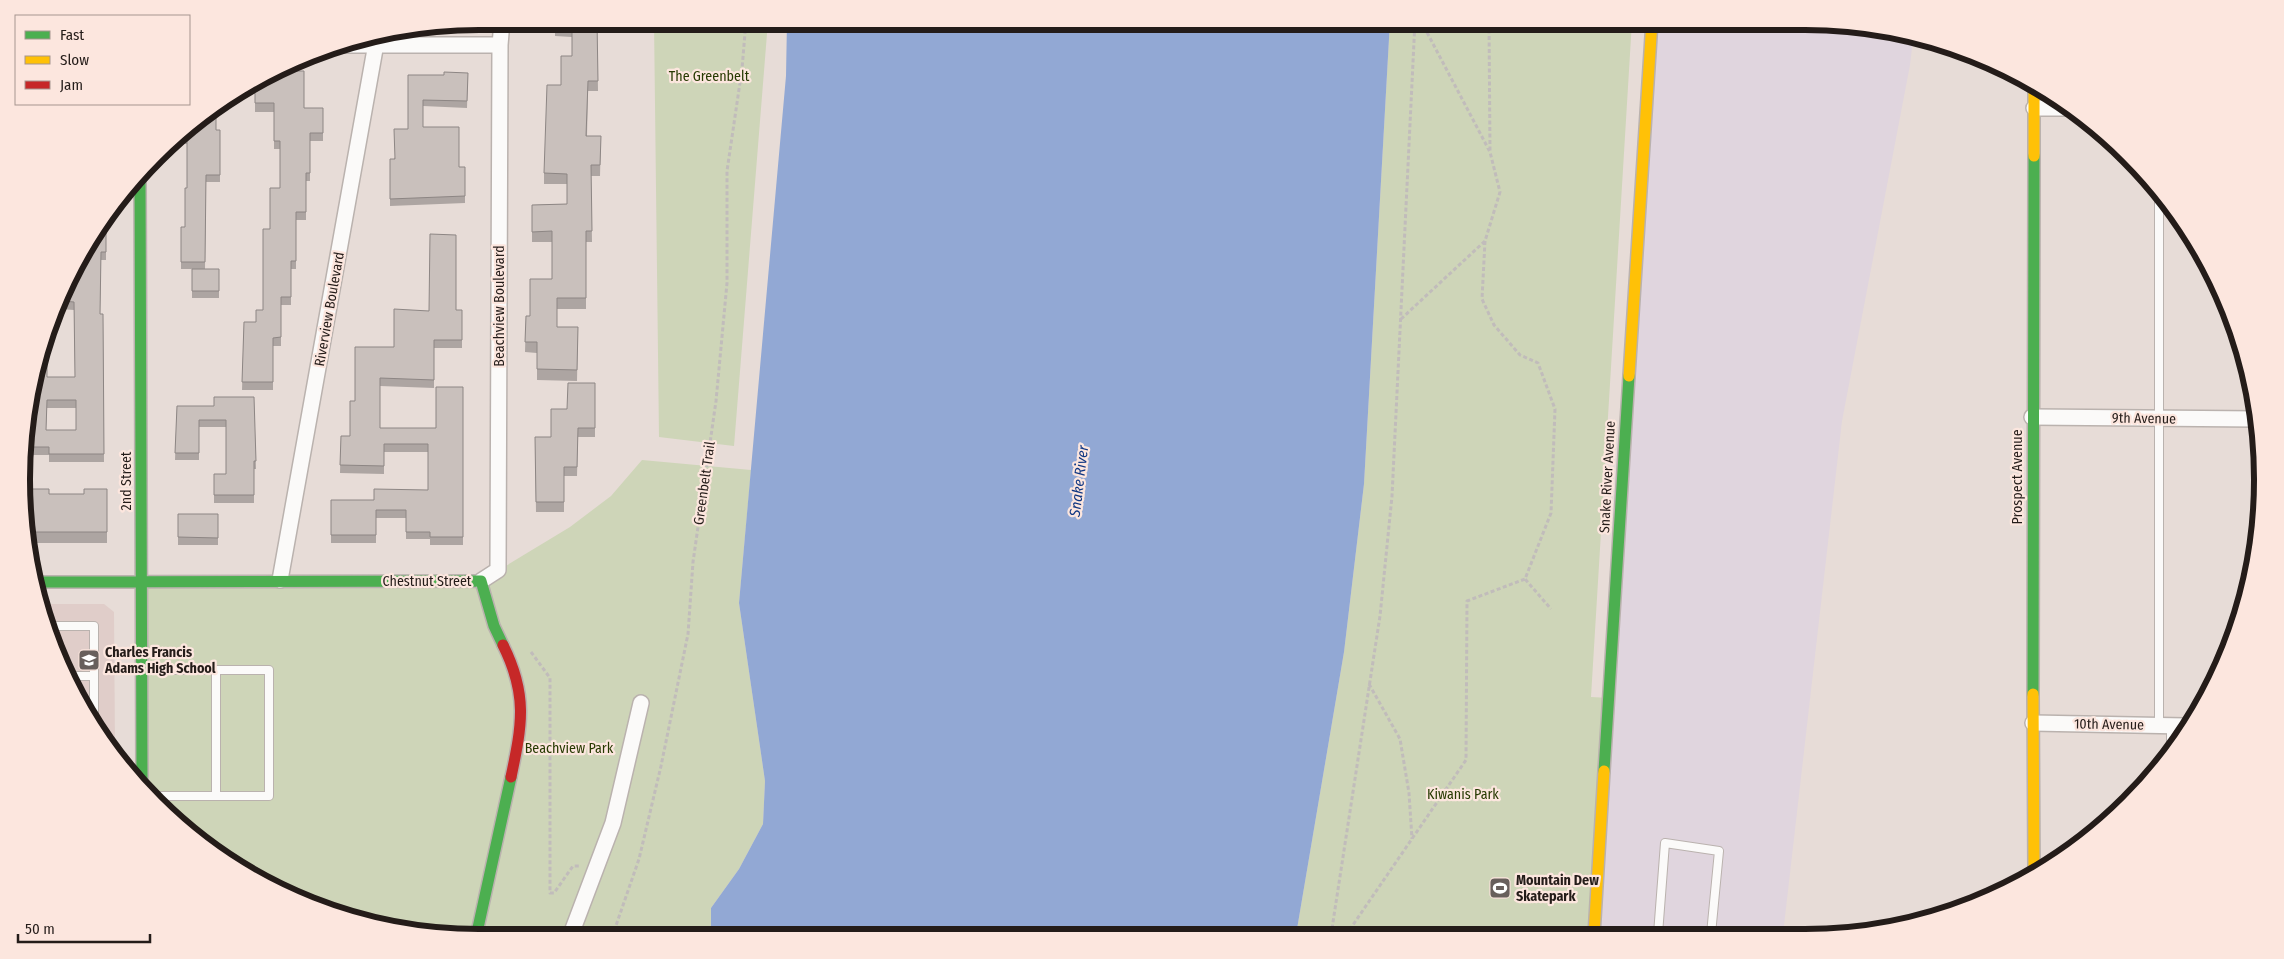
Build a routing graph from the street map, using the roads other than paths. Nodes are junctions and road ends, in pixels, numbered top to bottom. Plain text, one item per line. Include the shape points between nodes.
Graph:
1 (501, 30) edge
2 (1651, 30) edge
3 (382, 41) edge
4 (377, 42) edge
5 (500, 45) junction
6 (2034, 93) edge
7 (2034, 108) junction
8 (2057, 108) edge
9 (140, 185) edge
10 (2159, 204) edge
11 (2032, 417) junction
12 (2160, 418) junction
13 (2250, 419) edge
14 (280, 580) junction
15 (142, 581) junction
16 (481, 581) junction
17 (42, 582) edge
18 (55, 626) edge
19 (142, 670) junction
20 (216, 670) junction
21 (75, 676) edge
22 (94, 676) junction
23 (641, 703) dead end
24 (94, 710) edge
25 (2033, 723) junction
26 (2172, 725) edge
27 (2172, 738) edge
28 (142, 776) edge
29 (161, 796) edge
30 (216, 796) junction
31 (2034, 866) edge
32 (478, 929) edge
33 (573, 929) edge
34 (1594, 929) edge
35 (1658, 929) edge
36 (1711, 929) edge

1 - 5 street, Beachview Boulevard
2 - 34 street, Snake River Avenue
3 - 5 street
4 - 14 street, Riverview Boulevard
5 - 16 street, Beachview Boulevard via 498,570
6 - 7 street, Prospect Avenue
7 - 8 street
7 - 11 street, Prospect Avenue
9 - 15 street, 2nd Street
10 - 12 lane
11 - 12 street, 9th Avenue
11 - 25 street, Prospect Avenue
12 - 13 street, 9th Avenue
12 - 26 lane
14 - 15 street, Chestnut Street
14 - 16 street, Chestnut Street
15 - 17 street, Chestnut Street
15 - 19 street, 2nd Street
16 - 32 street, Chestnut Street via 522,699 522,732
18 - 22 lane via 94,626
19 - 20 lane
19 - 28 street, 2nd Street
20 - 30 lane
20 - 30 lane via 269,670 269,796
21 - 22 lane
22 - 24 lane
23 - 33 street via 613,823
25 - 26 street, 10th Avenue
25 - 31 street, Prospect Avenue
26 - 27 lane
29 - 30 lane
35 - 36 lane via 1665,843 1719,850

